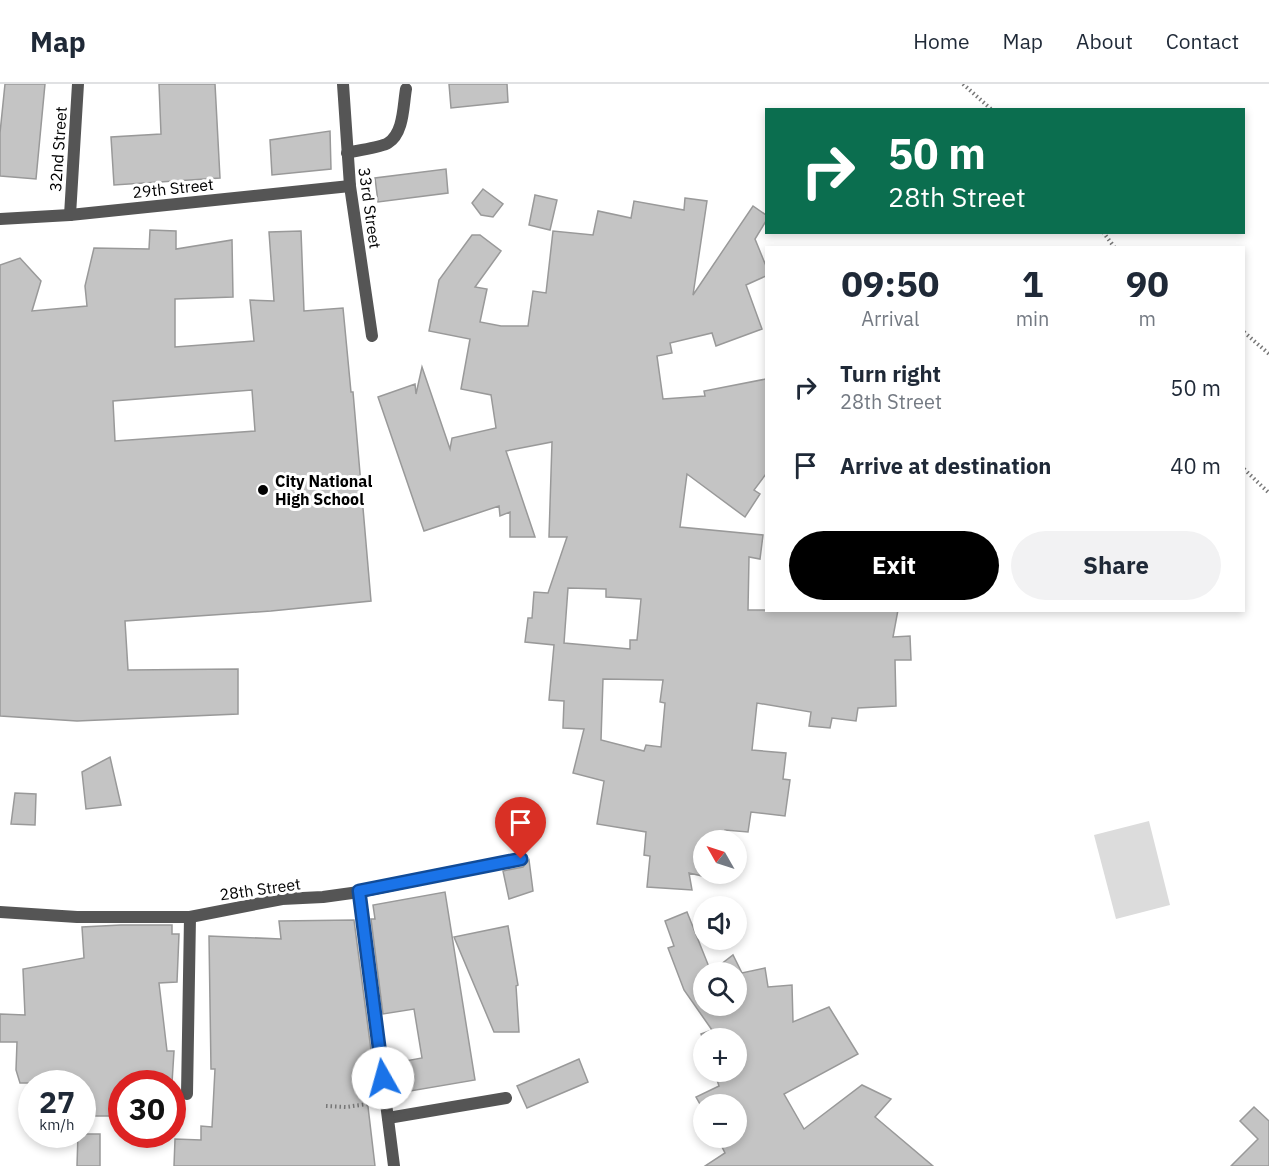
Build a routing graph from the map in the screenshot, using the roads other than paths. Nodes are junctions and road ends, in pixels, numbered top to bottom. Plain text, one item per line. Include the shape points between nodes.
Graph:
1 (78, 84) edge
2 (343, 84) edge
3 (405, 89) dead end
4 (347, 153) junction
5 (350, 186) junction
6 (70, 215) junction
7 (0, 219) edge
8 (372, 336) dead end
9 (521, 859) dead end
10 (359, 891) junction
11 (0, 912) edge
12 (190, 917) junction
13 (186, 1094) dead end
14 (506, 1098) dead end
15 (388, 1118) junction
16 (394, 1166) edge

1 - 6 street, 32nd Street
2 - 4 street, 33rd Street
3 - 4 street via 394,137 388,143
4 - 5 street, 33rd Street
5 - 6 street, 29th Street
5 - 8 street, 33rd Street
6 - 7 street, 29th Street
9 - 10 street, 28th Street
10 - 12 street, 28th Street via 282,899
10 - 15 street
11 - 12 street, 28th Street
12 - 13 street
14 - 15 street
15 - 16 street

